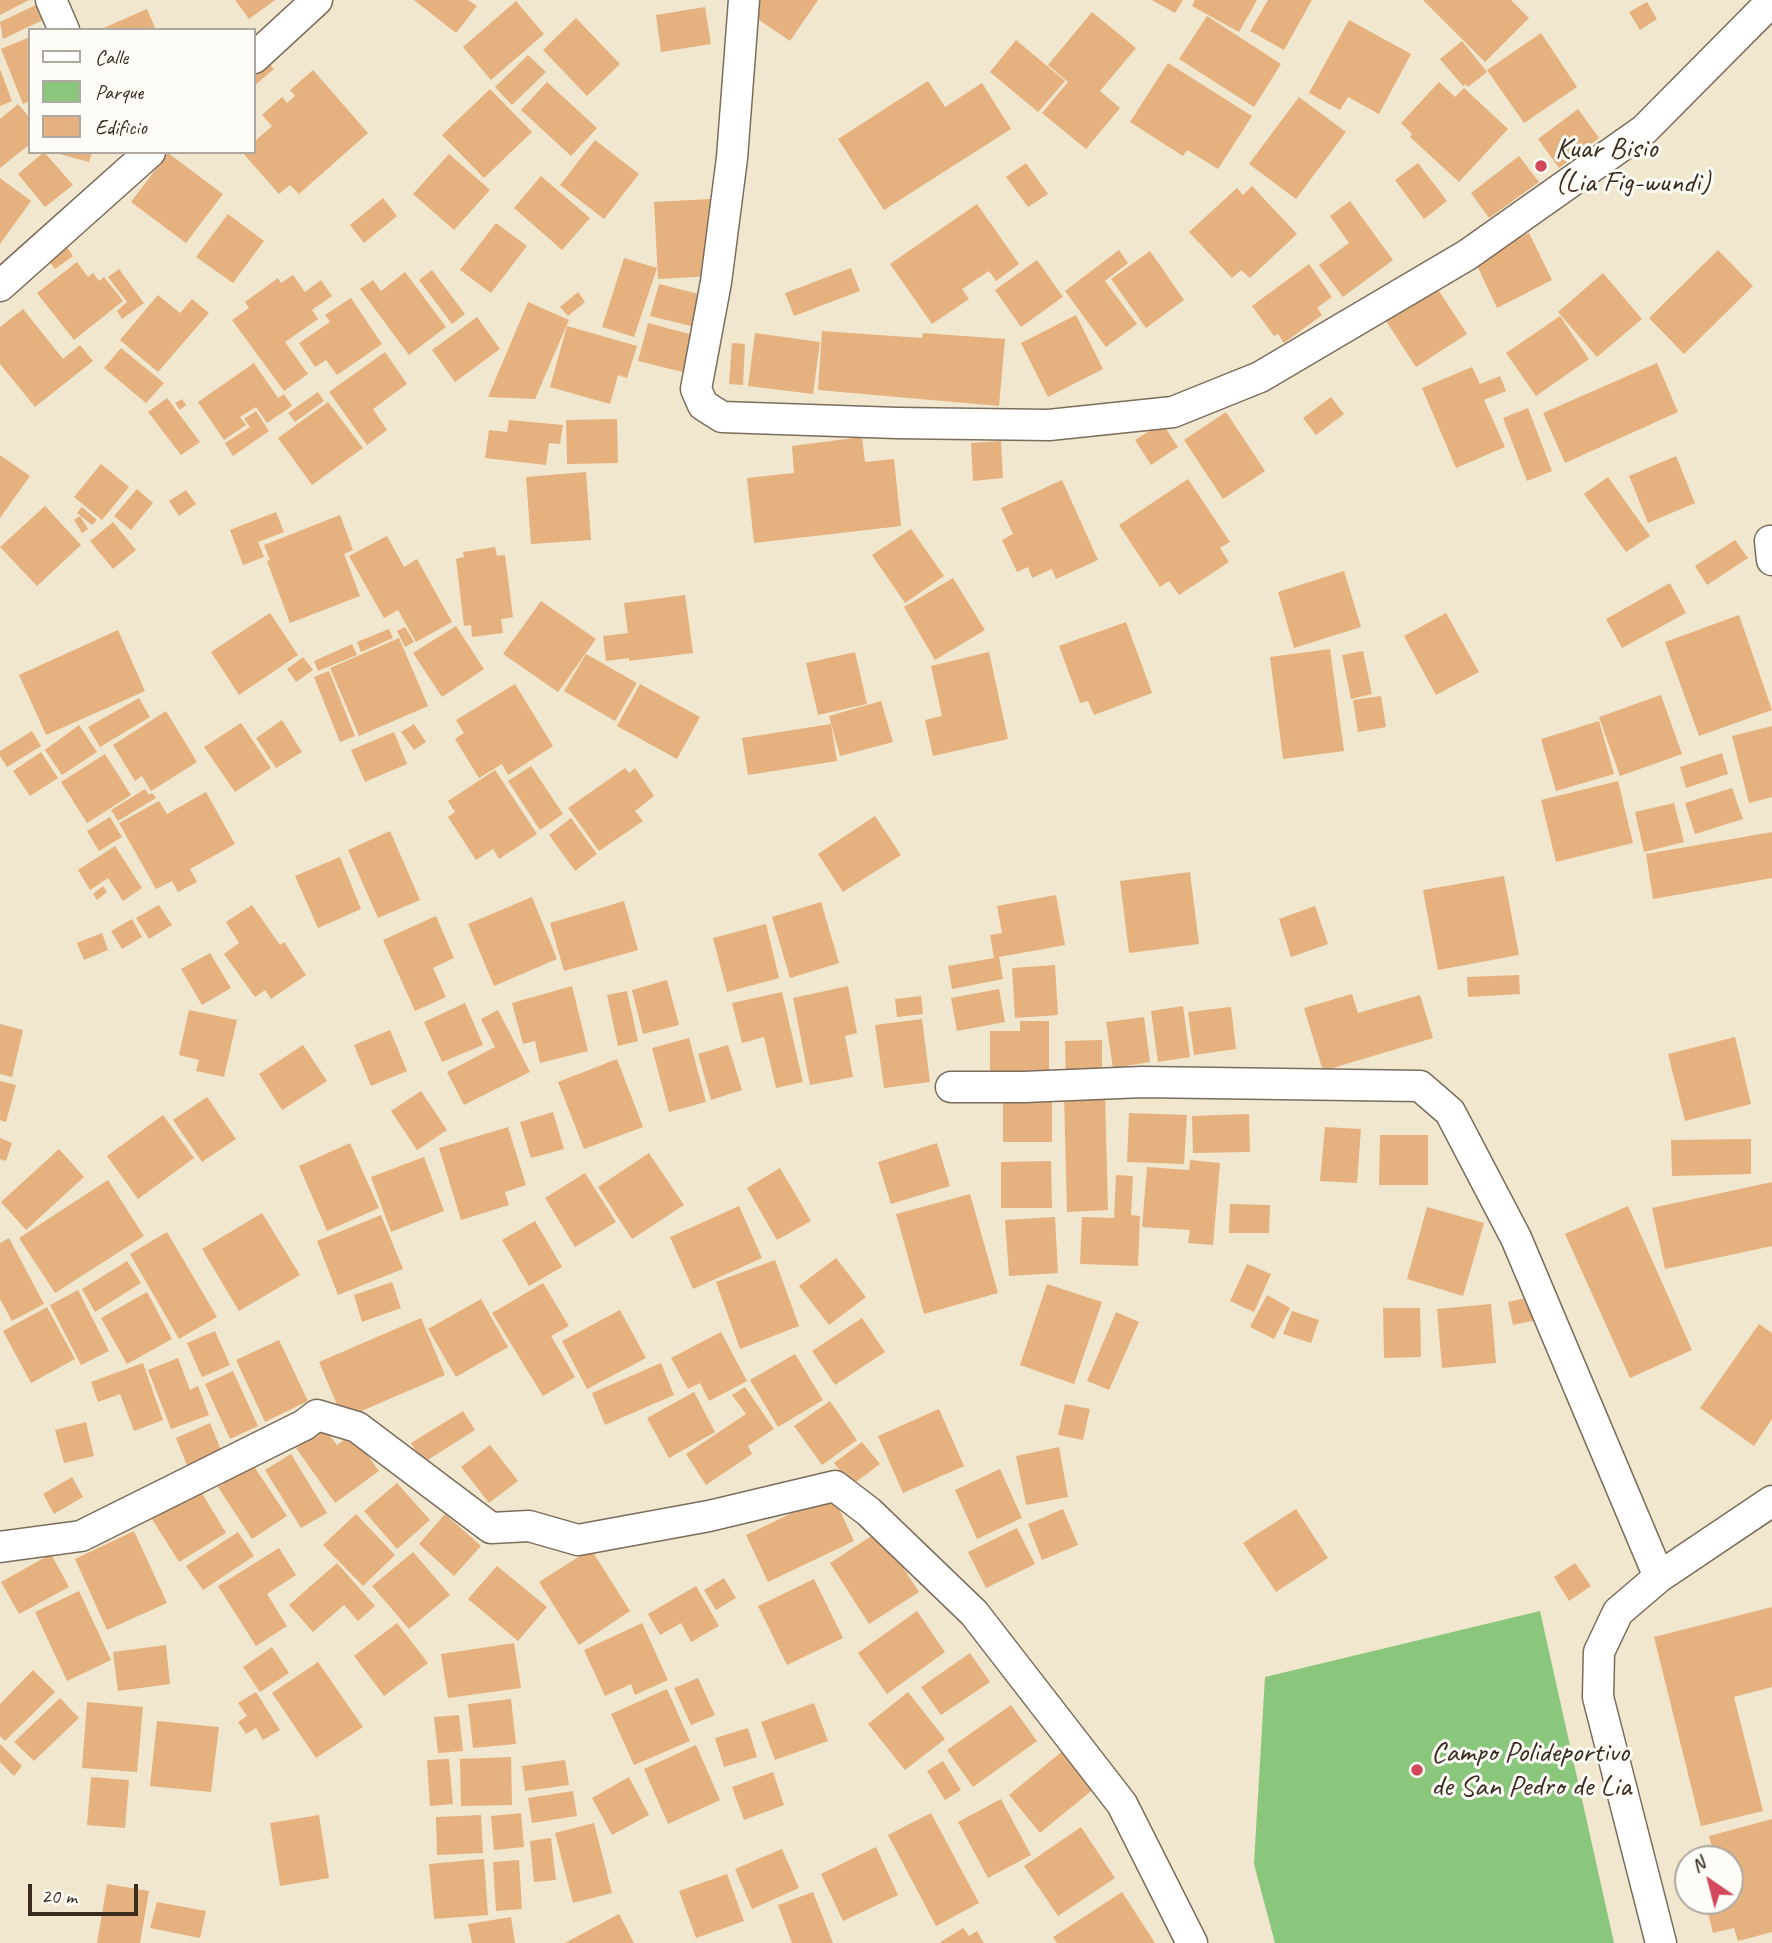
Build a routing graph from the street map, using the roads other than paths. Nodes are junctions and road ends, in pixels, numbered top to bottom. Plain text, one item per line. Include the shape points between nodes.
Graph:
1 (51, 0) edge
2 (317, 0) edge
3 (744, 0) edge
4 (1772, 1) edge
5 (63, 28) edge
6 (256, 56) edge
7 (145, 154) edge
8 (123, 162) edge
9 (0, 286) edge
10 (951, 1087) dead end
11 (1772, 1501) edge
12 (0, 1548) edge
13 (1659, 1577) junction
14 (1192, 1943) edge
15 (1661, 1943) edge

1 - 5 street
2 - 6 street
3 - 4 street via 732,158 696,388 703,405 722,418 1049,425 1173,412 1259,377 1467,256 1644,130
7 - 8 street
8 - 9 street
10 - 13 street via 1142,1082 1420,1086 1450,1112 1516,1238
11 - 13 street
12 - 14 street via 81,1536 317,1415 357,1427 491,1528 529,1526 578,1540 835,1486 869,1512 974,1613 1122,1804
13 - 15 street via 1618,1612 1599,1652 1598,1697

